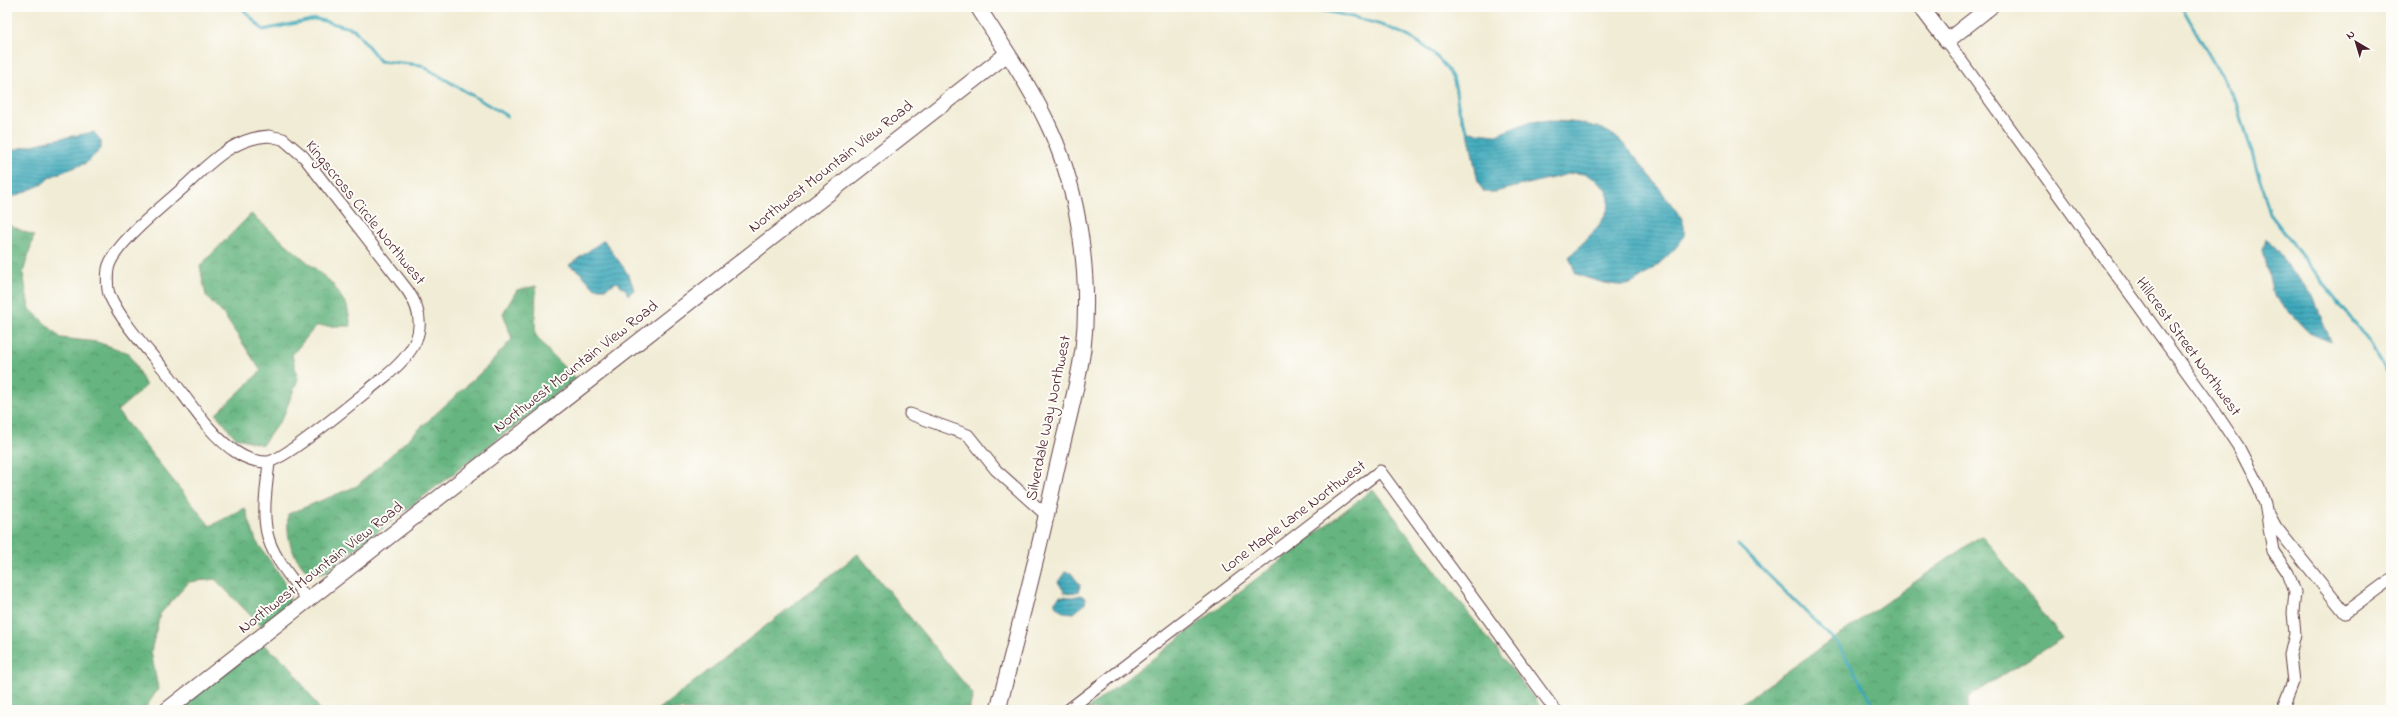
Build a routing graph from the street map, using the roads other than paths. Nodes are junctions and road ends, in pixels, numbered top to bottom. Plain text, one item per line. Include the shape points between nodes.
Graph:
1 (978, 7) edge
2 (1921, 7) edge
3 (1990, 7) edge
4 (1947, 41) junction
5 (1008, 54) junction
6 (910, 414) dead end
7 (269, 462) junction
8 (2265, 504) junction
9 (1047, 516) junction
10 (2391, 579) edge
11 (308, 601) junction
12 (167, 710) edge
13 (998, 710) edge
14 (1068, 710) edge
15 (1555, 710) edge
16 (2282, 710) edge

1 - 5 street, Silverdale Way Northwest
2 - 4 street
3 - 4 street
4 - 8 street, Hillcrest Street Northwest via 2212,407 2238,446
5 - 9 street, Silverdale Way Northwest via 1043,115 1059,152 1074,202 1084,264 1086,313 1082,350
5 - 11 street, Northwest Mountain View Road via 742,259
6 - 9 street via 968,435 996,470
7 - 7 street, Kingscross Circle Northwest via 248,458 235,452 215,434 123,318 109,292 108,268 114,254 131,235 213,160 231,146 253,137 269,136 284,139 304,157 408,290 417,304 419,316 417,338 406,358 298,445
7 - 11 street via 265,519 267,534 276,556
8 - 10 street via 2276,527 2345,614
8 - 16 street, Hillcrest Street Northwest via 2273,550 2288,573 2295,592 2295,634 2290,655 2293,682
9 - 13 street, Silverdale Way Northwest
11 - 12 street, Northwest Mountain View Road
14 - 15 street, Lone Maple Lane Northwest via 1380,471

